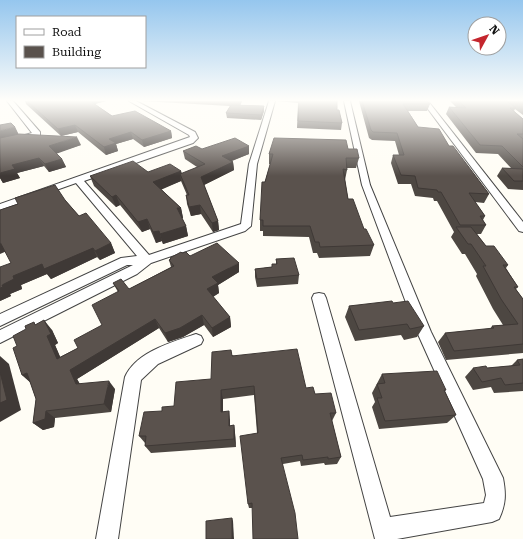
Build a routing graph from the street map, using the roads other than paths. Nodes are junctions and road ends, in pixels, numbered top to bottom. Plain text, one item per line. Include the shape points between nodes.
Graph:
1 (30, 126) edge
2 (178, 126) edge
3 (264, 126) edge
4 (353, 126) edge
5 (444, 126) edge
6 (0, 144) edge
7 (78, 180) junction
8 (0, 207) edge
9 (523, 229) edge
10 (147, 260) junction
11 (319, 298) dead end
12 (0, 320) edge
13 (0, 337) edge
14 (196, 340) dead end
15 (385, 534) edge
16 (107, 539) edge

1 - 6 street via 37,134
2 - 7 street via 192,134 194,138
3 - 10 street via 253,164 246,226
4 - 15 street via 366,185 424,332 493,478 496,495 492,512
5 - 9 street
7 - 8 street
7 - 10 street
10 - 12 street via 125,261
10 - 13 street via 133,271
11 - 15 street
14 - 16 street via 156,358 141,367 133,377

